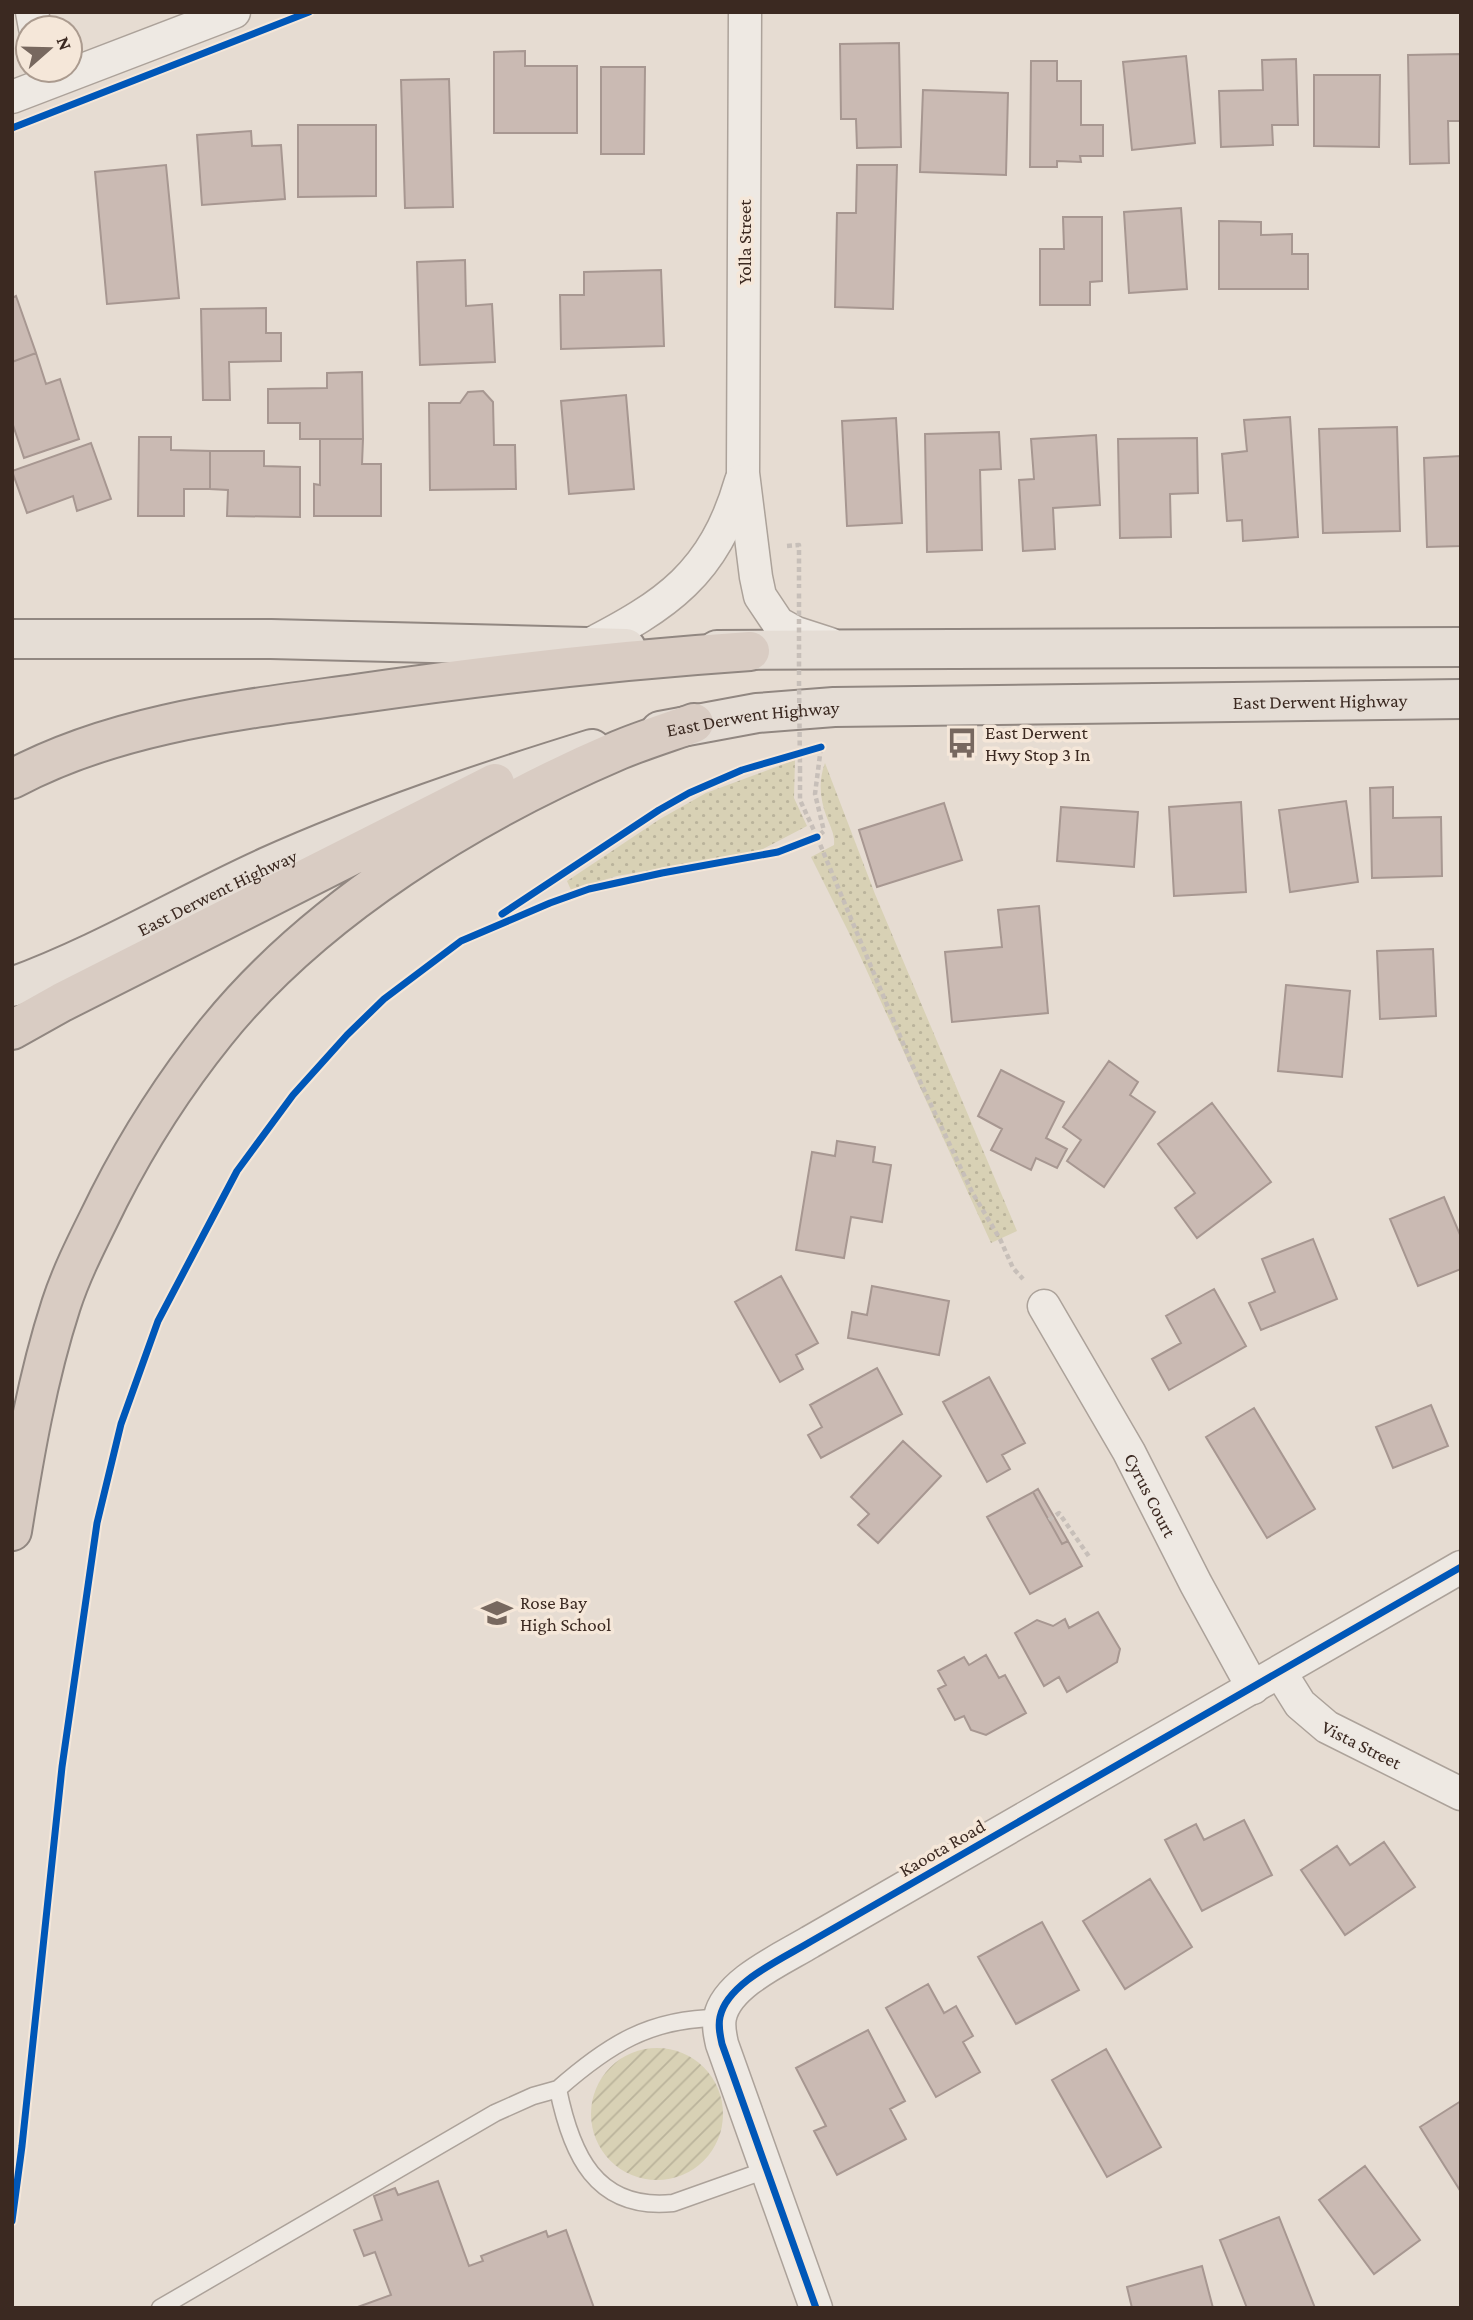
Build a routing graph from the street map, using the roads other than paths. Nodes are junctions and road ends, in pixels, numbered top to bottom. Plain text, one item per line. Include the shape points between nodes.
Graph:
1 (234, 12) edge
2 (745, 12) edge
3 (84, 63) edge
4 (34, 84) edge
5 (12, 97) edge
6 (743, 473) junction
7 (12, 639) edge
8 (1461, 646) edge
9 (585, 647) junction
10 (853, 650) junction
11 (750, 651) junction
12 (1461, 699) edge
13 (694, 723) junction
14 (519, 772) junction
15 (12, 779) edge
16 (12, 987) edge
17 (12, 1030) edge
18 (1044, 1306) road end
19 (12, 1531) edge
20 (1461, 1567) edge
21 (1280, 1672) junction
22 (1253, 1688) junction
23 (1461, 1794) edge
24 (719, 2018) junction
25 (558, 2089) junction
26 (766, 2170) junction
27 (160, 2308) edge
28 (816, 2308) edge

1 - 3 street
2 - 6 street, Yolla Street
4 - 5 street
6 - 9 street, Yolla Street via 733,509 700,567 654,610
6 - 10 street, Yolla Street via 756,576 768,610 778,623 796,633
7 - 9 main road via 271,639
8 - 10 main road
9 - 11 main road
10 - 11 main road
11 - 15 highway via 456,679 193,719 76,751
12 - 13 main road, East Derwent Highway via 887,705 757,713
13 - 14 main road, East Derwent Highway via 620,740
13 - 19 highway via 622,748 530,791 407,864 309,939 218,1030 168,1095 81,1254 41,1375
14 - 16 main road, East Derwent Highway via 327,841 204,897 97,953
14 - 17 highway
18 - 22 street, Cyrus Court via 1129,1452
20 - 21 street, Kaoota Road
21 - 22 street, Kaoota Road
21 - 23 street, Vista Street via 1300,1704 1327,1727
22 - 24 street, Kaoota Road via 767,1968 731,1994
24 - 25 lane via 692,2018 632,2036 608,2048
24 - 26 street via 722,2044
25 - 26 lane via 579,2158 601,2183 626,2198 673,2203
25 - 27 lane via 495,2113
26 - 28 street

